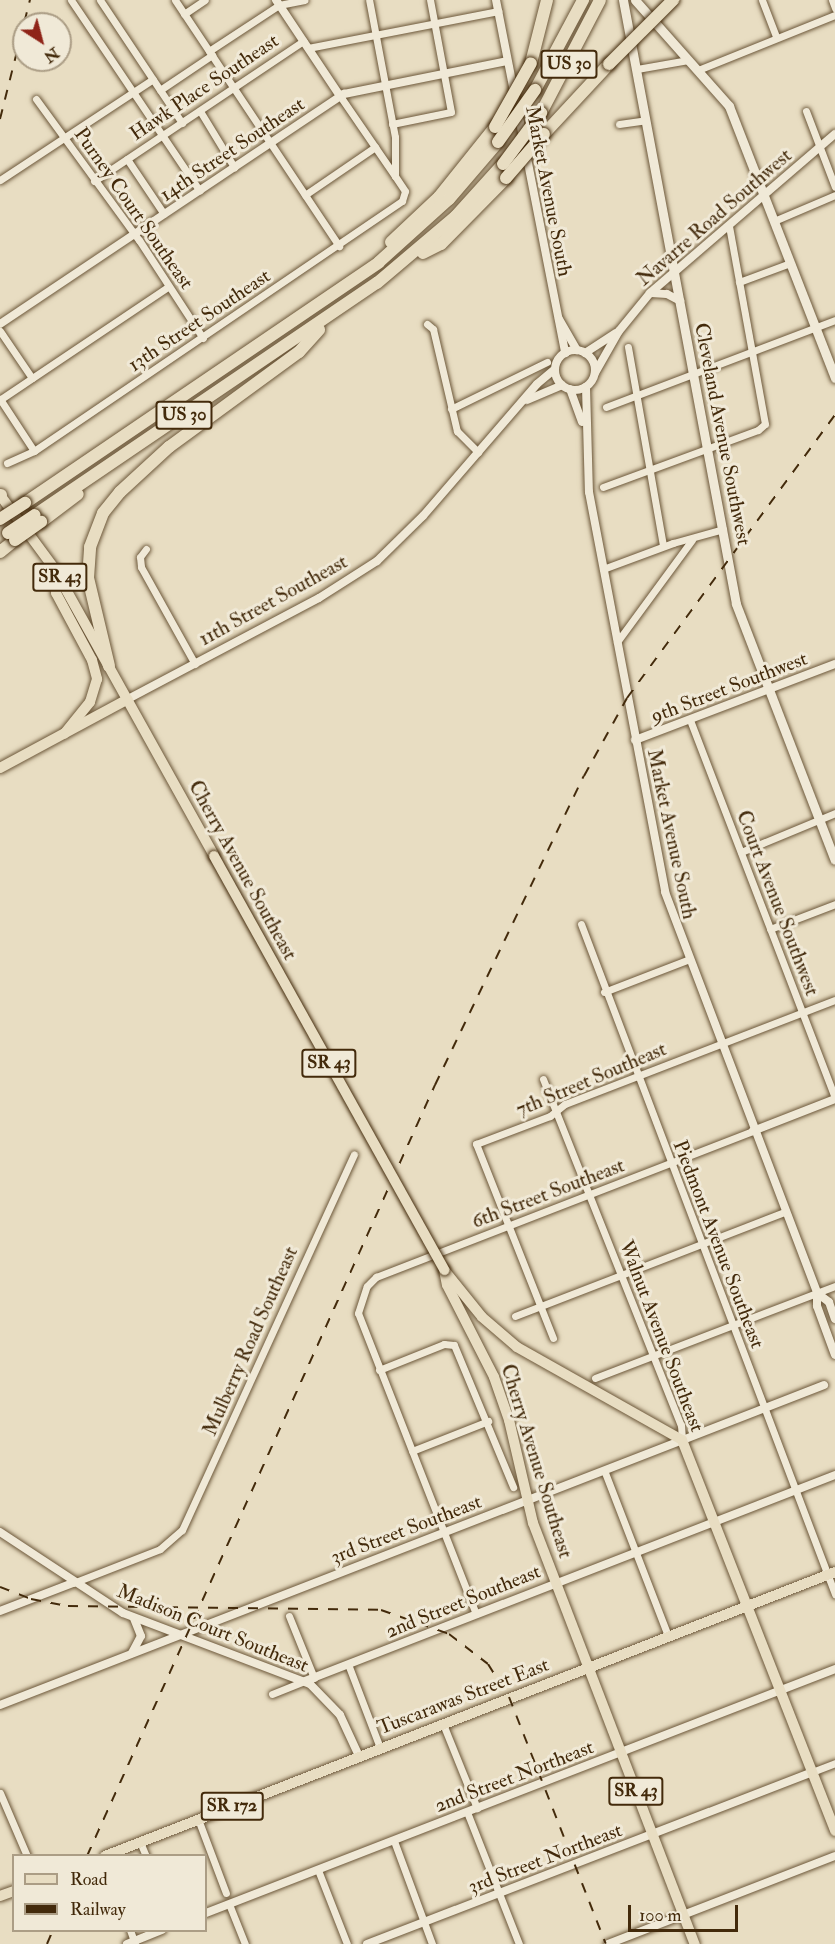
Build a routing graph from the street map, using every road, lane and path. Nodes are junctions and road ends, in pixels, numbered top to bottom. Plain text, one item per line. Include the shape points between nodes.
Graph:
1 (71, 0) edge
2 (100, 0) edge
3 (175, 0) edge
4 (205, 0) edge
5 (305, 0) edge
6 (369, 0) edge
7 (430, 0) edge
8 (496, 0) edge
9 (547, 0) edge
10 (600, 0) edge
11 (623, 0) edge
12 (635, 0) edge
13 (673, 0) edge
14 (762, 0) edge
15 (832, 0) edge
16 (580, 1) edge
17 (278, 2) edge
18 (835, 8) edge
19 (498, 11) junction
20 (184, 14) junction
21 (835, 15) edge
22 (435, 23) junction
23 (375, 35) junction
24 (777, 37) junction
25 (305, 45) junction
26 (210, 53) junction
27 (688, 60) junction
28 (507, 61) junction
29 (637, 69) junction
30 (699, 70) junction
31 (444, 73) junction
32 (153, 79) junction
33 (384, 84) junction
34 (233, 88) junction
35 (160, 90) junction
36 (133, 92) junction
37 (340, 96) junction
38 (36, 99) dead end
39 (200, 111) junction
40 (806, 111) dead end
41 (646, 120) junction
42 (182, 123) junction
43 (392, 124) junction
44 (619, 124) dead end
45 (835, 134) edge
46 (162, 136) junction
47 (64, 138) junction
48 (270, 143) junction
49 (375, 147) junction
50 (820, 147) junction
51 (127, 159) junction
52 (234, 167) junction
53 (395, 176) junction
54 (0, 180) edge
55 (94, 181) junction
56 (835, 187) edge
57 (200, 191) junction
58 (764, 194) junction
59 (305, 195) junction
60 (835, 195) edge
61 (164, 214) junction
62 (774, 221) junction
63 (729, 225) junction
64 (134, 235) junction
65 (339, 246) junction
66 (403, 263) junction
67 (790, 263) junction
68 (675, 272) junction
69 (739, 282) junction
70 (169, 286) junction
71 (650, 293) junction
72 (680, 301) junction
73 (323, 302) junction
74 (332, 315) junction
75 (557, 316) junction
76 (835, 320) edge
77 (0, 324) edge
78 (427, 324) dead end
79 (815, 327) junction
80 (0, 331) edge
81 (619, 331) junction
82 (203, 338) junction
83 (628, 347) dead end
84 (752, 351) junction
85 (581, 352) junction
86 (565, 353) junction
87 (546, 362) dead end
88 (555, 369) junction
89 (595, 373) junction
90 (694, 373) junction
91 (32, 378) junction
92 (835, 378) edge
93 (566, 387) junction
94 (586, 387) junction
95 (635, 395) junction
96 (0, 399) edge
97 (519, 405) junction
98 (606, 407) dead end
99 (451, 409) junction
100 (585, 431) junction
101 (708, 449) junction
102 (34, 451) junction
103 (478, 452) junction
104 (7, 463) dead end
105 (649, 470) junction
106 (603, 487) dead end
107 (0, 495) edge
108 (22, 499) junction
109 (0, 510) edge
110 (0, 519) edge
111 (723, 530) junction
112 (8, 538) edge
113 (692, 540) junction
114 (663, 546) junction
115 (146, 549) dead end
116 (0, 552) edge
117 (54, 568) junction
118 (603, 569) junction
119 (616, 642) junction
120 (195, 664) junction
121 (835, 664) edge
122 (110, 666) junction
123 (769, 690) junction
124 (128, 699) junction
125 (690, 720) junction
126 (64, 734) junction
127 (635, 740) junction
128 (0, 768) edge
129 (835, 813) edge
130 (819, 820) junction
131 (741, 852) junction
132 (835, 860) edge
133 (835, 904) edge
134 (581, 924) dead end
135 (770, 929) junction
136 (687, 960) junction
137 (604, 992) junction
138 (835, 1000) edge
139 (802, 1012) junction
140 (719, 1043) junction
141 (636, 1076) junction
142 (543, 1079) dead end
143 (835, 1098) edge
144 (556, 1111) junction
145 (753, 1131) junction
146 (354, 1154) dead end
147 (670, 1163) junction
148 (589, 1195) junction
149 (784, 1212) junction
150 (507, 1226) junction
151 (701, 1245) junction
152 (444, 1270) junction
153 (620, 1276) junction
154 (835, 1286) edge
155 (817, 1293) junction
156 (539, 1306) junction
157 (515, 1316) dead end
158 (835, 1321) edge
159 (732, 1325) junction
160 (824, 1327) junction
161 (553, 1338) dead end
162 (835, 1355) edge
163 (652, 1356) junction
164 (379, 1370) junction
165 (595, 1378) dead end
166 (829, 1383) edge
167 (764, 1408) junction
168 (488, 1421) junction
169 (682, 1440) junction
170 (412, 1451) junction
171 (604, 1470) junction
172 (835, 1475) edge
173 (513, 1487) dead end
174 (796, 1490) junction
175 (525, 1500) junction
176 (715, 1520) junction
177 (0, 1532) edge
178 (443, 1532) junction
179 (635, 1551) junction
180 (831, 1573) edge
181 (556, 1582) junction
182 (74, 1583) junction
183 (835, 1594) edge
184 (749, 1605) junction
185 (0, 1611) edge
186 (476, 1614) junction
187 (289, 1616) dead end
188 (134, 1618) junction
189 (179, 1635) junction
190 (668, 1636) junction
191 (132, 1653) junction
192 (348, 1664) junction
193 (589, 1666) junction
194 (835, 1669) edge
195 (314, 1678) junction
196 (305, 1682) junction
197 (781, 1690) junction
198 (273, 1694) dead end
199 (0, 1705) edge
200 (443, 1724) junction
201 (380, 1748) junction
202 (621, 1752) junction
203 (359, 1756) junction
204 (835, 1763) edge
205 (812, 1772) junction
206 (0, 1792) edge
207 (2, 1801) edge
208 (477, 1808) junction
209 (467, 1812) junction
210 (198, 1819) junction
211 (835, 1831) edge
212 (653, 1833) junction
213 (394, 1841) junction
214 (140, 1842) junction
215 (26, 1854) edge
216 (110, 1854) edge
217 (145, 1854) edge
218 (835, 1856) edge
219 (318, 1870) junction
220 (226, 1893) dead end
221 (499, 1893) junction
222 (229, 1904) junction
223 (207, 1913) edge
224 (684, 1915) junction
225 (424, 1922) junction
226 (157, 1932) edge
227 (132, 1943) edge
228 (245, 1944) edge
229 (347, 1944) edge
230 (367, 1944) edge
231 (432, 1944) edge
232 (519, 1944) edge
233 (608, 1944) edge
234 (695, 1944) edge

1 - 36 street
2 - 32 street
3 - 20 street
4 - 20 street
5 - 17 street
6 - 23 street
7 - 22 street
8 - 19 street, Market Avenue South
9 - 73 highway, bridge via 531,63 495,127 439,197
10 - 66 highway, US 30, bridge via 541,112 503,164 456,216
11 - 29 main road, Cleveland Avenue Southwest
12 - 27 main road
13 - 66 highway, bridge via 441,244
14 - 24 street
15 - 18 street
16 - 73 highway, US 30, bridge via 544,75 498,142 416,231
17 - 25 street
17 - 26 street
19 - 22 street, Hawk Place Southeast
19 - 28 street, Market Avenue South
20 - 26 street
21 - 24 street
22 - 23 street, Hawk Place Southeast
22 - 31 street
23 - 25 street, Hawk Place Southeast
23 - 33 street
24 - 30 street
25 - 34 street, Hawk Place Southeast
25 - 37 street
26 - 34 street
26 - 35 street
27 - 29 street
27 - 30 main road
28 - 31 street, 14th Street Southeast
28 - 75 street, Market Avenue South
29 - 41 main road, Cleveland Avenue Southwest
30 - 58 main road via 729,106
31 - 33 street, 14th Street Southeast
31 - 43 street via 451,112
32 - 35 street
32 - 36 street
33 - 37 street, 14th Street Southeast
33 - 43 street
34 - 39 street, Hawk Place Southeast
34 - 48 street
35 - 42 street
36 - 46 street
36 - 47 street
37 - 48 street, 14th Street Southeast
37 - 49 street
38 - 47 street, Purney Court Southeast
39 - 42 street, Hawk Place Southeast
39 - 52 street
40 - 50 street
41 - 44 street
41 - 68 main road, Cleveland Avenue Southwest
42 - 46 street, Hawk Place Southeast
43 - 53 street
45 - 50 street, Navarre Road Southwest
46 - 51 street, Hawk Place Southeast
46 - 57 street
47 - 54 street
47 - 55 street, Purney Court Southeast
48 - 52 street, 14th Street Southeast
48 - 59 street
49 - 53 street
49 - 59 street
50 - 56 street
50 - 58 street, Navarre Road Southwest
51 - 55 street, Hawk Place Southeast
51 - 61 street
52 - 57 street, 14th Street Southeast
53 - 65 street, 13th Street Southeast via 404,189 404,198
55 - 64 street, Purney Court Southeast
57 - 61 street, 14th Street Southeast
58 - 62 main road
58 - 63 street, Navarre Road Southwest
59 - 65 street
60 - 62 street
61 - 64 street, 14th Street Southeast
62 - 67 main road
63 - 68 street, Navarre Road Southwest
63 - 69 street
64 - 70 street, Purney Court Southeast
64 - 77 street, 14th Street Southeast
65 - 82 street, 13th Street Southeast
66 - 74 highway, US 30
67 - 69 street
67 - 79 main road
68 - 71 street, Navarre Road Southwest
68 - 72 main road, Cleveland Avenue Southwest
69 - 84 street
70 - 82 street, Purney Court Southeast
70 - 91 street
71 - 72 street via 667,294
71 - 81 street, Navarre Road Southwest
72 - 90 main road, Cleveland Avenue Southwest
73 - 108 highway, US 30 via 100,452
74 - 112 highway, US 30, bridge
74 - 122 highway via 299,352 169,447 103,513 93,535 88,566 90,591
75 - 85 street, Market Avenue South
75 - 86 street, Market Avenue South
76 - 79 street
78 - 99 street via 433,329
79 - 84 street
79 - 92 main road
80 - 91 street
81 - 85 street, Navarre Road Southwest
81 - 89 street, Navarre Road Southwest
82 - 102 street, 13th Street Southeast
83 - 95 street
84 - 90 street
84 - 101 street via 764,426
85 - 86 street
85 - 89 street via 593,361
86 - 88 street
87 - 99 street
88 - 93 street
88 - 97 street, 11th Street Southeast
89 - 94 street
90 - 95 street
90 - 101 main road, Cleveland Avenue Southwest
91 - 96 street
93 - 94 street
93 - 97 street, 11th Street Southeast
93 - 100 street, Market Avenue South
94 - 100 street, Market Avenue South
95 - 98 street
95 - 105 street
96 - 102 street
97 - 103 street, 11th Street Southeast
99 - 103 street via 460,436
100 - 118 street, Market Avenue South via 589,492
101 - 105 street
101 - 111 main road, Cleveland Avenue Southwest
102 - 104 street, 13th Street Southeast
103 - 120 street, 11th Street Southeast via 377,561
105 - 106 street
105 - 114 street
107 - 117 main road, Cherry Avenue Southeast / SR 43 via 37,539
108 - 109 highway
108 - 110 highway, US 30, bridge
111 - 113 street
111 - 123 main road, Cleveland Avenue Southwest via 736,604
112 - 116 highway
113 - 114 street
113 - 119 street
114 - 118 street
115 - 120 street via 140,557 141,566
117 - 122 main road, Cherry Avenue Southeast / SR 43
117 - 126 main road via 56,593 92,660 97,679 90,702
118 - 119 street, Market Avenue South
119 - 127 street, Market Avenue South
120 - 124 street, 11th Street Southeast
121 - 123 street, 9th Street Southwest
122 - 124 main road, Cherry Avenue Southeast / SR 43
123 - 125 street, 9th Street Southwest
123 - 130 main road, Cleveland Avenue Southwest
124 - 126 main road, 11th Street Southeast
124 - 152 main road, Cherry Avenue Southeast / SR 43, bridge
125 - 127 street, 9th Street Southwest
125 - 131 street, Court Avenue Southwest
126 - 128 main road, 11th Street Southeast
127 - 136 street, Market Avenue South via 665,892
129 - 130 street
130 - 131 street
130 - 132 main road, Cleveland Avenue Southwest
131 - 135 street, Court Avenue Southwest
133 - 135 street
134 - 137 street, Piedmont Avenue Southeast
135 - 139 street, Court Avenue Southwest
136 - 137 street
136 - 140 street, Market Avenue South
137 - 141 street, Piedmont Avenue Southeast
138 - 139 street, 7th Street Southeast
139 - 140 street, 7th Street Southeast
139 - 143 street, Court Avenue Southwest
140 - 141 street, 7th Street Southeast
140 - 145 street, Market Avenue South
141 - 144 street, 7th Street Southeast
141 - 147 street, Piedmont Avenue Southeast
142 - 144 street, Walnut Avenue Southeast
143 - 145 street
144 - 148 street, Walnut Avenue Southeast
144 - 150 street, 7th Street Southeast via 476,1144
145 - 147 street, 6th Street Southeast
145 - 149 street, Market Avenue South
146 - 182 street, Mulberry Road Southeast via 188,1519 173,1540
147 - 148 street, 6th Street Southeast
147 - 151 street, Piedmont Avenue Southeast
148 - 150 street, 6th Street Southeast
148 - 153 street, Walnut Avenue Southeast
149 - 151 street
149 - 155 street, Market Avenue South
150 - 156 street
150 - 164 street, 6th Street Southeast via 376,1277 362,1294 358,1313
151 - 153 street
151 - 159 street, Piedmont Avenue Southeast
152 - 169 main road, Cherry Avenue Southeast / SR 43 via 482,1317 517,1347
152 - 175 main road, Cherry Avenue Southeast / SR 43 via 446,1283 486,1358 504,1403
153 - 156 street
153 - 163 street, Walnut Avenue Southeast
154 - 155 street
155 - 158 street, Market Avenue South via 829,1302
155 - 159 street
155 - 160 street, Market Avenue South
156 - 157 street
156 - 161 street
158 - 160 street
159 - 163 street
159 - 167 street, Piedmont Avenue Southeast
160 - 162 street, Market Avenue South
163 - 165 street
163 - 169 street, Walnut Avenue Southeast via 681,1425
164 - 168 street, Cherry Avenue Southeast via 453,1344
164 - 170 street
166 - 167 street, 3rd Street Southeast
167 - 169 street, 3rd Street Southeast
167 - 174 street, Piedmont Avenue Southeast
168 - 170 street
168 - 173 street, Cherry Avenue Southeast
169 - 171 street, 3rd Street Southeast
169 - 176 main road, Walnut Avenue Southeast
170 - 178 street
171 - 175 street, 3rd Street Southeast
171 - 179 street
172 - 174 street, 2nd Street Southeast
174 - 176 street, 2nd Street Southeast
174 - 180 street, Piedmont Avenue Southeast
175 - 178 street, 3rd Street Southeast
175 - 181 main road, Cherry Avenue Southeast / SR 43
176 - 179 street, 2nd Street Southeast
176 - 184 main road, Walnut Avenue Southeast
177 - 182 street, Madison Court Southeast
178 - 186 street
178 - 189 street, 3rd Street Southeast
179 - 181 street, 2nd Street Southeast
179 - 190 street
180 - 183 street, Piedmont Avenue Southeast
180 - 184 main road, Tuscarawas Street East / SR 172
181 - 186 street, 2nd Street Southeast
181 - 193 main road, Cherry Avenue Southeast / SR 43
182 - 185 street
182 - 188 street, Madison Court Southeast
184 - 190 main road, Tuscarawas Street East / SR 172
184 - 197 main road, Walnut Avenue Southeast
186 - 192 street, 2nd Street Southeast
187 - 195 street
188 - 189 street, Madison Court Southeast
188 - 191 street via 141,1636
189 - 191 street, 3rd Street Southeast
189 - 196 street, Madison Court Southeast
190 - 193 main road, Tuscarawas Street East / SR 172
191 - 199 street, 3rd Street Southeast
192 - 195 street, 2nd Street Southeast
192 - 201 street
193 - 200 main road, Tuscarawas Street East / SR 172
193 - 202 main road, SR 43
194 - 197 street, 2nd Street Northeast
195 - 196 street, 2nd Street Southeast
196 - 198 street, 2nd Street Southeast
196 - 203 street, Madison Court Southeast via 334,1706
197 - 202 street, 2nd Street Northeast
197 - 205 main road, Walnut Avenue Southeast
200 - 201 main road, Tuscarawas Street East / SR 172
200 - 208 street
201 - 203 main road, Tuscarawas Street East / SR 172
202 - 208 street, 2nd Street Northeast
202 - 212 main road, SR 43
203 - 210 main road, Tuscarawas Street East / SR 172
204 - 205 street, 3rd Street Northeast
205 - 211 main road, Walnut Avenue Southeast
205 - 212 street, 3rd Street Northeast
206 - 207 street
207 - 215 street
208 - 209 street, 2nd Street Northeast
209 - 213 street, 2nd Street Northeast
209 - 221 street
210 - 214 main road, Tuscarawas Street East / SR 172
210 - 220 street
212 - 221 street, 3rd Street Northeast
212 - 224 main road, SR 43
213 - 219 street, 2nd Street Northeast
213 - 225 street
214 - 216 main road, Tuscarawas Street East / SR 172
214 - 217 street
218 - 224 street
219 - 222 street, 2nd Street Northeast
219 - 229 street
221 - 225 street, 3rd Street Northeast
221 - 232 street
222 - 223 street, 2nd Street Northeast
222 - 228 street
224 - 233 street
224 - 234 main road, SR 43
225 - 230 street, 3rd Street Northeast
225 - 231 street
226 - 227 street

